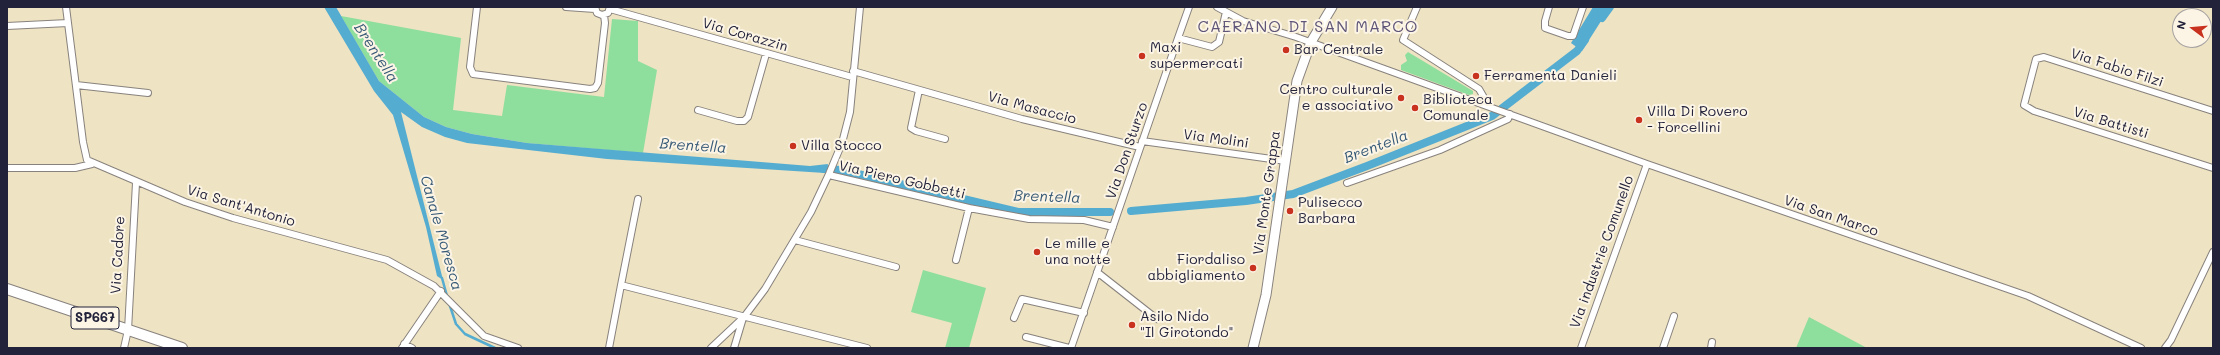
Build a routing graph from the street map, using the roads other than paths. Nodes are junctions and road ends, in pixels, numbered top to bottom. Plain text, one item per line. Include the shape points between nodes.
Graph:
1 (66, 7) edge
2 (477, 7) edge
3 (566, 7) edge
4 (860, 7) edge
5 (1189, 7) edge
6 (1217, 7) edge
7 (1332, 7) edge
8 (1417, 7) edge
9 (1549, 7) edge
10 (1583, 7) edge
11 (595, 8) edge
12 (610, 8) edge
13 (1226, 12) junction
14 (604, 15) junction
15 (68, 23) junction
16 (7, 26) edge
17 (1178, 38) junction
18 (1311, 42) junction
19 (766, 54) junction
20 (853, 74) junction
21 (2029, 83) joint
22 (76, 85) junction
23 (919, 90) junction
24 (148, 93) dead end
25 (1487, 105) junction
26 (698, 110) dead end
27 (2213, 111) edge
28 (1506, 112) junction
29 (945, 139) dead end
30 (1141, 144) junction
31 (1286, 161) junction
32 (92, 164) junction
33 (1647, 164) junction
34 (7, 168) edge
35 (2213, 168) edge
36 (829, 175) junction
37 (136, 183) junction
38 (1347, 183) dead end
39 (638, 198) dead end
40 (969, 208) junction
41 (1113, 227) junction
42 (794, 240) junction
43 (2213, 252) edge
44 (956, 260) dead end
45 (896, 266) dead end
46 (1098, 272) junction
47 (622, 285) junction
48 (7, 289) edge
49 (441, 291) junction
50 (1084, 314) junction
51 (1674, 316) dead end
52 (744, 317) junction
53 (1014, 318) dead end
54 (1157, 319) dead end
55 (128, 330) junction
56 (1026, 337) dead end
57 (403, 346) edge
58 (124, 348) edge
59 (182, 348) edge
60 (412, 348) edge
61 (518, 348) edge
62 (609, 348) edge
63 (711, 348) edge
64 (734, 348) edge
65 (867, 348) edge
66 (1070, 348) edge
67 (1253, 348) edge
68 (1581, 348) edge
69 (1663, 348) edge
70 (2141, 348) edge
71 (2165, 348) edge

1 - 15 street
2 - 14 street via 470,67 473,74 590,89 595,88 598,83
3 - 11 street
4 - 20 street
5 - 17 street, Via Don Sturzo
6 - 13 street, Via San Marco
7 - 18 main road, Via Monte Grappa
8 - 25 street via 1403,40 1480,89
9 - 10 street via 1544,21 1545,28 1568,36 1573,36
11 - 14 street via 598,14
12 - 14 street
12 - 19 street, Via Corazzin
13 - 17 street via 1216,46
13 - 18 street, Via San Marco via 1243,21
15 - 16 street
15 - 22 street
17 - 30 street, Via Don Sturzo
18 - 25 street, Via San Marco
18 - 31 main road, Via Monte Grappa via 1297,81
19 - 20 street, Via Corazzin
19 - 26 street via 748,117 744,121
20 - 23 street, Via Masaccio
20 - 36 street via 850,112 842,143
21 - 27 street, Via Fabio Filzi via 2036,59 2044,58
21 - 35 street, Via Battisti via 2024,105 2034,111
22 - 24 street
22 - 32 street via 85,154
23 - 29 street via 910,128
23 - 30 street, Via Masaccio via 1022,119
25 - 28 street, Via San Marco
28 - 33 street, Via San Marco
28 - 38 street via 1508,119 1440,150
30 - 31 street, Via Molini
30 - 41 street, Via Don Sturzo
31 - 67 main road, Via Monte Grappa via 1266,295
32 - 34 street via 75,168
32 - 37 street, Via Sant'Antonio
33 - 68 street, Via industrie Comunello
33 - 70 street, Via San Marco via 2028,296
36 - 40 street, Via Piero Gobbetti
36 - 42 street
37 - 49 street, Via Sant'Antonio via 233,218 386,260
37 - 55 street, Via Cadore
39 - 47 street
40 - 41 street, Via Piero Gobbetti via 1029,219 1084,220
40 - 44 street, Via Piero Gobbetti
41 - 46 street, Via Don Sturzo
42 - 45 street
42 - 52 street via 779,268
43 - 71 street
46 - 50 street, Via Don Sturzo
46 - 54 street
47 - 52 street
47 - 62 street
48 - 55 main road, SP667
49 - 57 street
49 - 61 street, Via Sant'Antonio via 484,336
50 - 53 street via 1022,299
50 - 66 street, Via Don Sturzo
51 - 69 street
52 - 63 street
52 - 64 street
52 - 65 street
55 - 58 street, Via Cadore
55 - 59 main road, SP667
56 - 66 street, Via Don Sturzo
57 - 60 street

